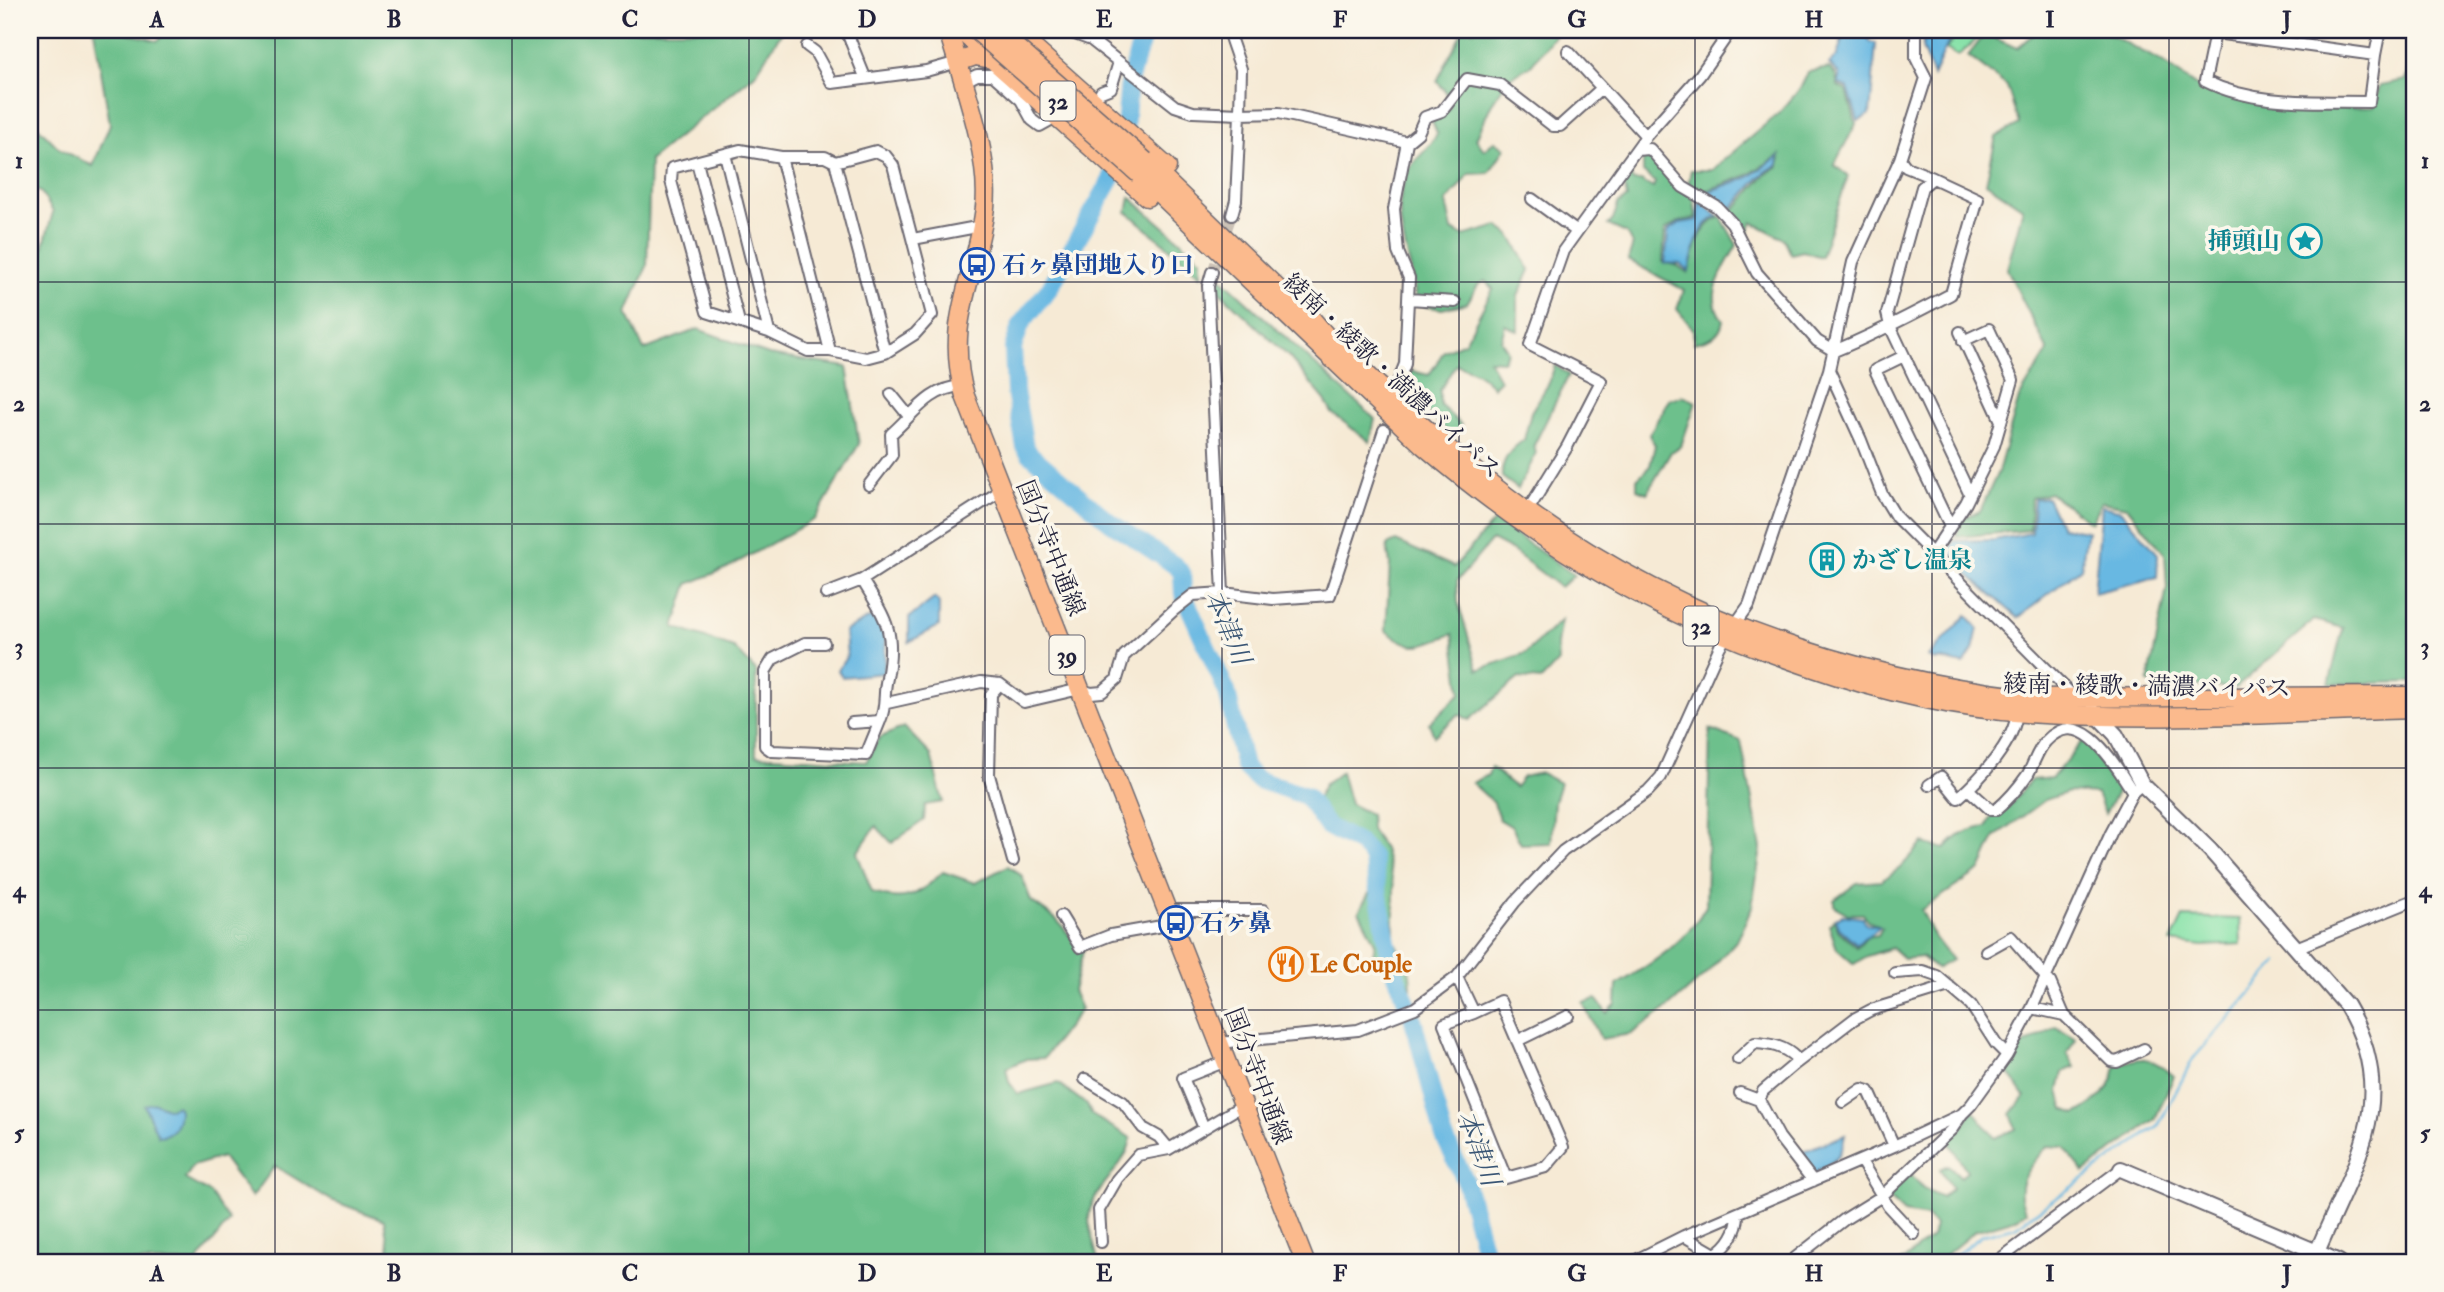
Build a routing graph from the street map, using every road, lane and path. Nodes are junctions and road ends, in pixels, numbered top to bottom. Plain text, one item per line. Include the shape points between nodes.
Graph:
1 (846, 30) edge
2 (948, 30) edge
3 (960, 30) edge
4 (976, 30) edge
5 (996, 30) edge
6 (1013, 30) edge
7 (1045, 30) edge
8 (1231, 30) edge
9 (1731, 30) edge
10 (1916, 30) edge
11 (2380, 30) edge
12 (2215, 31) edge
13 (807, 46) dead end
14 (1568, 51) dead end
15 (2375, 55) junction
16 (958, 62) junction
17 (1122, 64) junction
18 (1001, 66) junction
19 (865, 77) junction
20 (962, 82) junction
21 (1602, 88) junction
22 (1102, 100) junction
23 (1240, 114) junction
24 (1049, 121) dead end
25 (1646, 136) junction
26 (1407, 142) junction
27 (1636, 150) junction
28 (725, 154) junction
29 (781, 157) junction
30 (1900, 159) junction
31 (697, 162) junction
32 (835, 162) junction
33 (1142, 168) junction
34 (1933, 178) junction
35 (1532, 199) dead end
36 (1232, 215) tunnel mouth
37 (982, 226) junction
38 (1576, 231) junction
39 (913, 239) junction
40 (1212, 272) tunnel mouth
41 (1409, 299) junction
42 (1455, 302) dead end
43 (739, 322) junction
44 (1890, 326) junction
45 (769, 332) junction
46 (1323, 342) junction
47 (830, 351) junction
48 (1834, 351) junction
49 (885, 353) junction
50 (1904, 356) junction
51 (1829, 370) junction
52 (962, 386) junction
53 (1396, 387) dead end
54 (891, 394) dead end
55 (908, 415) junction
56 (2001, 421) junction
57 (1384, 430) dead end
58 (869, 485) dead end
59 (1002, 490) junction
60 (1970, 495) junction
61 (1524, 518) junction
62 (1950, 526) junction
63 (1932, 554) junction
64 (862, 580) junction
65 (1223, 593) junction
66 (826, 594) dead end
67 (1731, 632) junction
68 (824, 643) dead end
69 (1000, 684) junction
70 (1080, 689) junction
71 (2414, 696) edge
72 (2076, 699) junction
73 (887, 702) junction
74 (2414, 709) edge
75 (2017, 712) junction
76 (2097, 715) junction
77 (880, 721) junction
78 (852, 723) dead end
79 (1929, 785) dead end
80 (2138, 788) junction
81 (1968, 789) junction
82 (1013, 861) dead end
83 (2414, 900) edge
84 (1263, 910) dead end
85 (1061, 916) dead end
86 (1170, 918) junction
87 (2296, 948) junction
88 (1986, 951) dead end
89 (1895, 973) dead end
90 (1457, 977) junction
91 (2046, 978) junction
92 (1949, 986) junction
93 (2032, 1008) junction
94 (1474, 1013) junction
95 (2064, 1015) junction
96 (1569, 1016) dead end
97 (1517, 1041) junction
98 (1219, 1043) junction
99 (2144, 1049) dead end
100 (2007, 1055) junction
101 (1738, 1059) dead end
102 (1226, 1060) junction
103 (1795, 1064) junction
104 (1085, 1079) dead end
105 (1740, 1093) dead end
106 (1759, 1100) junction
107 (1843, 1102) dead end
108 (1243, 1105) junction
109 (1962, 1114) junction
110 (1204, 1128) junction
111 (1932, 1128) junction
112 (1940, 1140) junction
113 (1894, 1146) junction
114 (1169, 1149) junction
115 (1860, 1161) junction
116 (2121, 1169) joint
117 (1812, 1181) junction
118 (1882, 1196) junction
119 (1738, 1215) junction
120 (1914, 1234) dead end
121 (1684, 1236) junction
122 (1101, 1242) dead end
123 (2315, 1257) edge
124 (1718, 1258) edge
125 (1306, 1262) edge
126 (1632, 1262) edge
127 (1790, 1262) edge
128 (1996, 1262) edge
129 (2339, 1262) edge

1 - 19 street
2 - 16 main road, 国分寺中通線 / 39
3 - 18 main road
4 - 33 main road, 綾南・綾歌・満濃バイパス / 32, bridge
5 - 33 main road, 綾南・綾歌・満濃バイパス / 32, bridge
6 - 22 main road
7 - 17 street via 1091,40
8 - 23 street via 1241,69
9 - 25 street via 1700,75
10 - 30 street via 1916,58 1926,78
11 - 15 street
12 - 15 street
12 - 15 street via 2205,81 2220,89 2265,97 2369,102
13 - 19 street via 832,83
14 - 21 street
16 - 18 main road via 980,56
16 - 19 street via 926,71
16 - 20 main road, 国分寺中通線 / 39
17 - 22 street
17 - 23 street via 1175,106 1193,112
18 - 33 main road via 1089,144
20 - 24 street via 977,75 993,75 1021,100 1032,120 1040,126
20 - 37 main road, 国分寺中通線 / 39 via 985,173
21 - 25 street
21 - 26 street via 1560,126 1553,126 1500,85 1467,79 1442,111 1425,117 1418,133
22 - 33 main road
23 - 26 street via 1279,113
23 - 36 street
25 - 27 street
26 - 41 street via 1394,209
27 - 38 street
27 - 48 street via 1650,149 1683,187 1717,207 1732,223 1757,273 1817,341
28 - 29 street via 740,150
28 - 31 street
28 - 45 street
29 - 32 street
29 - 47 street
30 - 34 street via 1906,167
30 - 48 street via 1853,262
31 - 43 street
31 - 43 street via 672,168 671,181 707,312
32 - 39 street via 876,151 886,156 893,165
32 - 49 street
33 - 46 main road, 綾南・綾歌・満濃バイパス / 32
33 - 46 main road
34 - 44 street via 1922,187 1887,313
34 - 44 street via 1978,199 1951,294
35 - 38 street
37 - 39 street
37 - 52 main road, 国分寺中通線 / 39 via 957,325
38 - 61 street via 1563,251 1530,345 1601,381
39 - 49 street via 932,315 915,334
40 - 65 street via 1208,286
41 - 42 street
41 - 53 street via 1405,364
43 - 45 street
44 - 48 street
44 - 50 street
45 - 47 street via 808,351
46 - 61 main road, 綾南・綾歌・満濃バイパス / 32
47 - 49 street via 866,358
48 - 51 street
50 - 60 street
50 - 62 street via 1875,370
51 - 63 street via 1885,501
51 - 67 street via 1749,604
52 - 55 street via 930,396
52 - 59 main road, 国分寺中通線 / 39
54 - 55 street
55 - 58 street via 891,434 892,455
56 - 56 street via 2013,380 1989,328 1961,336
56 - 60 street
57 - 65 street via 1330,595 1273,599
59 - 64 street
59 - 70 main road, 国分寺中通線 / 39
60 - 62 street
61 - 67 main road, 綾南・綾歌・満濃バイパス / 32
62 - 63 street
63 - 72 street
64 - 66 street
64 - 73 street via 887,620 892,639
65 - 70 street via 1194,595 1174,610 1124,656 1117,679 1102,692
67 - 72 main road, 綾南・綾歌・満濃バイパス / 32 via 1967,691
67 - 75 main road, 綾南・綾歌・満濃バイパス / 32 via 1840,677 1964,706
67 - 90 street via 1656,785 1563,851 1515,902
68 - 77 street via 805,643 773,659 765,672 765,746 772,751 866,755
69 - 70 street via 1024,702
69 - 73 street via 981,682
69 - 82 street via 991,694 989,775
70 - 86 main road, 国分寺中通線 / 39
71 - 72 main road, 綾南・綾歌・満濃バイパス / 32
72 - 76 street
73 - 77 street
74 - 76 main road, 綾南・綾歌・満濃バイパス / 32
75 - 76 main road, 綾南・綾歌・満濃バイパス / 32
75 - 81 street via 2011,733
76 - 80 street via 2116,735
77 - 78 street
79 - 81 street via 1941,777 1958,798
80 - 81 street via 2099,743 2078,731 2059,731 2045,742 2028,774 1996,810
80 - 87 street via 2210,850
80 - 91 street via 2111,833
83 - 87 street
84 - 86 street
85 - 86 street via 1080,947
86 - 98 main road, 国分寺中通線 / 39
87 - 123 street via 2360,1028 2373,1080 2368,1127
88 - 91 street via 2011,937
89 - 92 street via 1923,971
90 - 94 street
90 - 98 street via 1404,1014 1358,1030
91 - 93 street
91 - 95 street
92 - 100 street via 1972,1005
92 - 103 street via 1854,1018
93 - 95 street
93 - 100 street
94 - 97 street via 1500,1002
94 - 97 street via 1444,1024 1506,1178 1546,1167 1563,1147
95 - 99 street via 2111,1060 2117,1062
96 - 97 street
98 - 102 main road, 国分寺中通線 / 39
100 - 109 street
101 - 103 street via 1755,1043 1771,1044 1789,1051
102 - 108 main road, 国分寺中通線 / 39
102 - 110 street via 1183,1078
103 - 106 street via 1763,1091
104 - 114 street via 1123,1102 1143,1128
105 - 106 street
106 - 117 street via 1779,1137
107 - 113 street via 1862,1089 1869,1091
108 - 110 street
108 - 125 main road, 国分寺中通線 / 39
109 - 111 street
109 - 112 street
110 - 114 street
111 - 112 street
111 - 113 street
112 - 118 street
113 - 115 street
114 - 122 street via 1138,1155 1116,1179 1099,1210
115 - 117 street
115 - 118 street
116 - 123 street
116 - 128 street
117 - 119 street
118 - 120 street
118 - 127 street
119 - 121 street
119 - 124 street via 1738,1224
121 - 124 street
121 - 126 street
123 - 129 street

